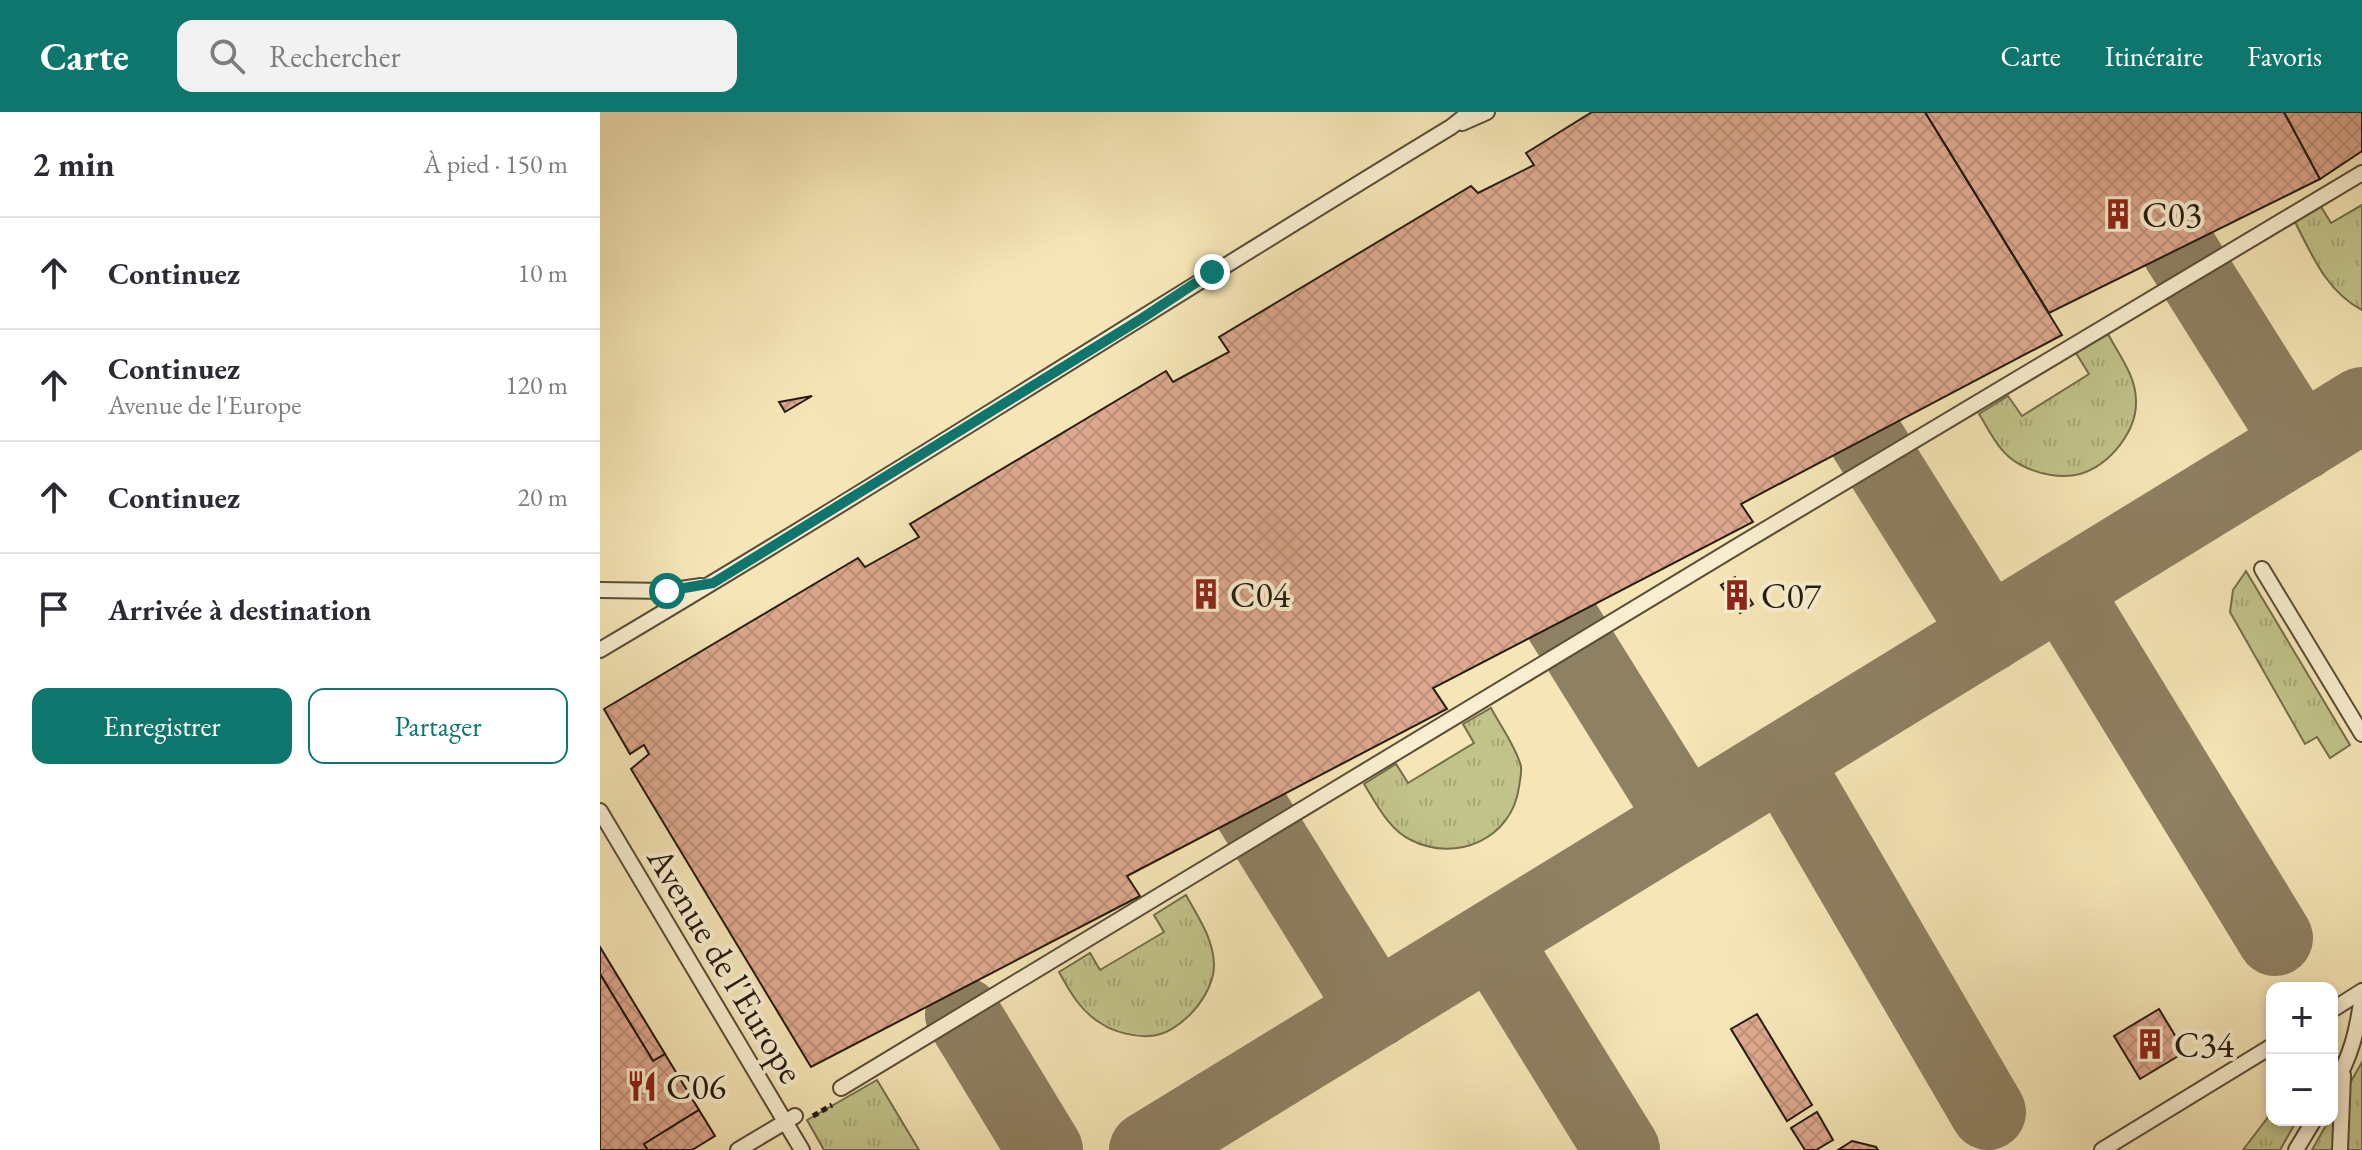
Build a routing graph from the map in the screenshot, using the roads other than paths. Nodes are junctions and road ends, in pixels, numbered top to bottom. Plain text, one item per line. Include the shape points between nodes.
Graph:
1 (1470, 112) edge
2 (1487, 112) edge
3 (1451, 127) junction
4 (2362, 173) edge
5 (2262, 569) dead end
6 (713, 583) junction
7 (600, 590) edge
8 (600, 650) edge
9 (2362, 734) edge
10 (600, 811) edge
11 (2362, 994) edge
12 (2338, 1007) edge
13 (2266, 1050) edge
14 (2343, 1070) junction
15 (2338, 1079) edge
16 (840, 1094) road end
17 (796, 1119) junction
18 (2310, 1126) edge
19 (2113, 1146) edge
20 (738, 1150) edge
21 (802, 1150) edge
22 (2102, 1150) edge
23 (2296, 1150) edge
24 (2340, 1150) edge

1 - 3 lane
2 - 3 lane
3 - 6 lane
4 - 16 lane via 1789,514
5 - 9 lane
6 - 7 lane via 667,591
6 - 8 lane
10 - 17 lane, Avenue de l'Europe
11 - 12 lane
11 - 14 lane via 2356,1036
13 - 19 lane
14 - 15 lane
14 - 24 lane
17 - 20 lane
17 - 21 lane, Avenue de l'Europe
18 - 23 lane
19 - 22 lane

